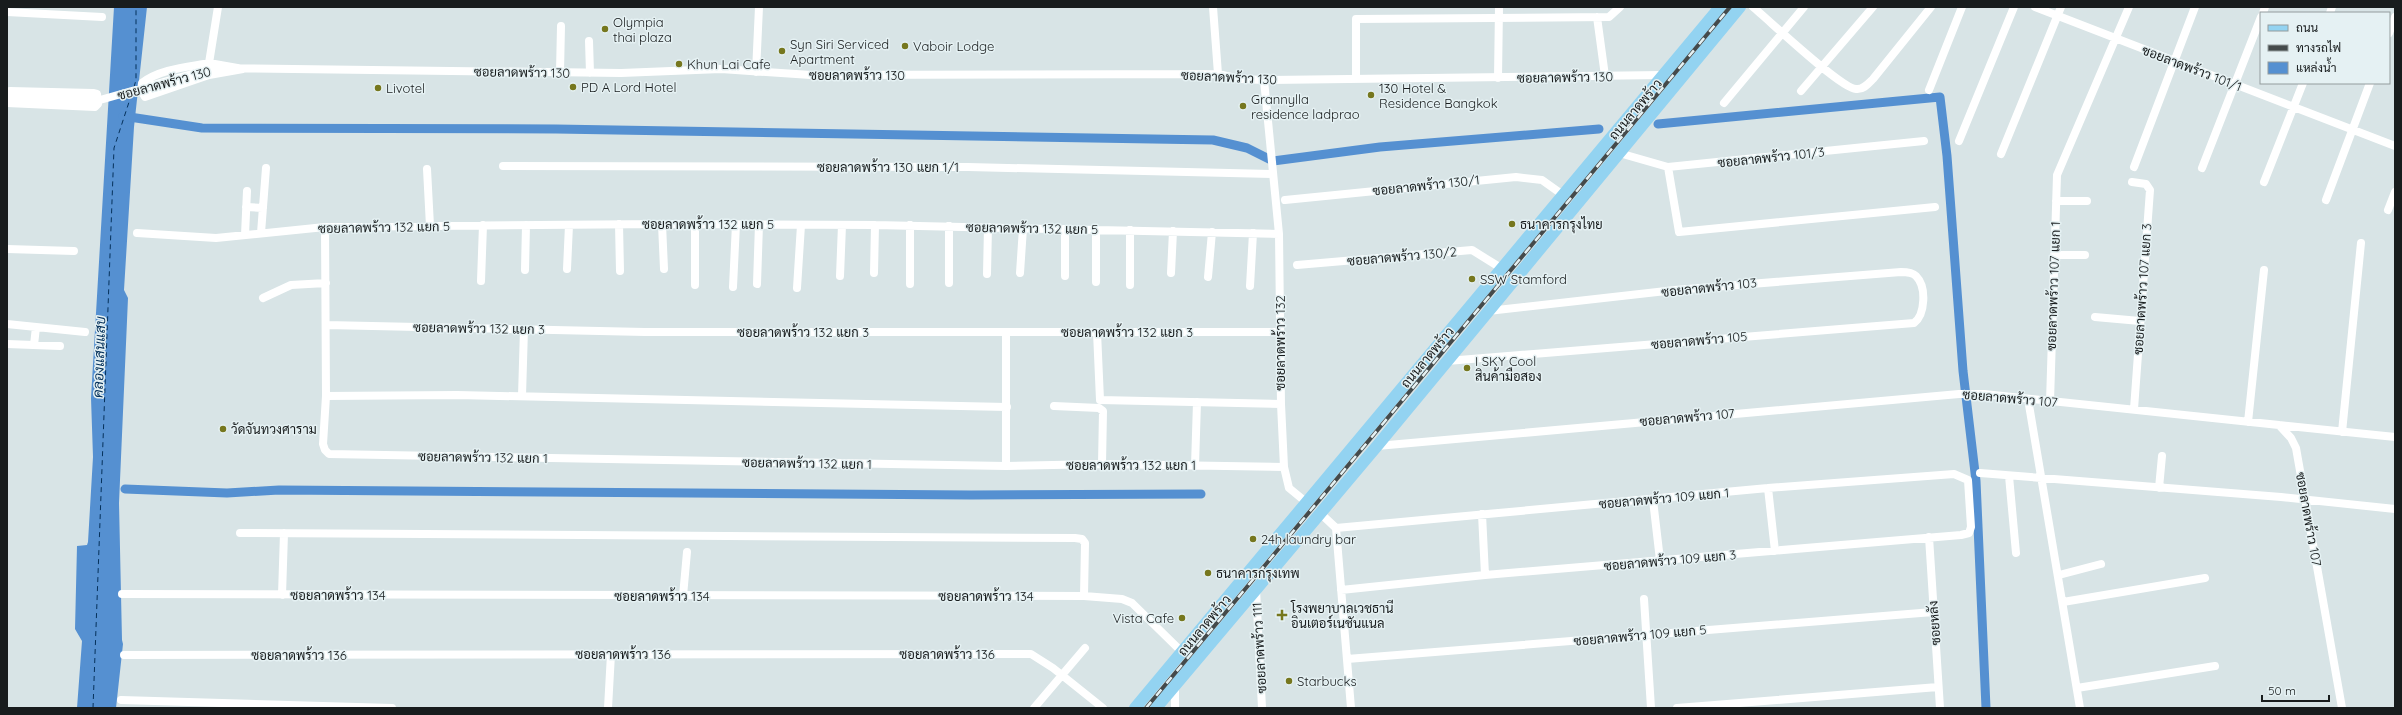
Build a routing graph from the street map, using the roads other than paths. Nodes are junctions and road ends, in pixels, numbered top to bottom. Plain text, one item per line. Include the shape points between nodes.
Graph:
1 (218, 7) edge
2 (759, 7) edge
3 (1213, 7) edge
4 (1499, 7) edge
5 (1620, 7) edge
6 (1720, 7) edge
7 (1740, 7) edge
8 (1753, 7) edge
9 (1804, 7) edge
10 (1874, 7) edge
11 (1931, 7) edge
12 (1962, 7) edge
13 (2014, 7) edge
14 (2034, 7) edge
15 (2061, 7) edge
16 (2129, 7) edge
17 (2195, 7) edge
18 (7, 12) edge
19 (2057, 16) junction
20 (102, 17) dead end
21 (1498, 17) junction
22 (1597, 17) junction
23 (2395, 17) edge
24 (2260, 19) edge
25 (562, 26) dead end
26 (2390, 30) edge
27 (1784, 32) junction
28 (2117, 39) junction
29 (589, 41) dead end
30 (2175, 61) junction
31 (211, 66) junction
32 (1822, 67) junction
33 (243, 69) junction
34 (560, 72) junction
35 (756, 72) junction
36 (590, 73) junction
37 (1218, 74) junction
38 (1663, 75) junction
39 (1605, 76) junction
40 (1498, 78) junction
41 (1356, 79) junction
42 (1264, 80) junction
43 (2234, 84) junction
44 (2303, 84) edge
45 (2370, 84) edge
46 (1929, 90) dead end
47 (1801, 91) dead end
48 (7, 97) edge
49 (1724, 103) dead end
50 (2294, 107) junction
51 (2352, 129) junction
52 (1924, 141) dead end
53 (1960, 141) dead end
54 (2395, 146) edge
55 (1619, 153) junction
56 (2001, 154) dead end
57 (503, 166) dead end
58 (1668, 167) junction
59 (2134, 167) dead end
60 (266, 168) dead end
61 (2202, 168) dead end
62 (426, 169) dead end
63 (1272, 171) junction
64 (2132, 182) dead end
65 (2264, 182) dead end
66 (247, 191) dead end
67 (2395, 192) edge
68 (1563, 195) junction
69 (1285, 200) dead end
70 (2326, 200) dead end
71 (2056, 201) junction
72 (2087, 201) dead end
73 (246, 207) junction
74 (1935, 207) dead end
75 (263, 208) junction
76 (2388, 210) dead end
77 (569, 224) junction
78 (619, 224) junction
79 (662, 224) junction
80 (695, 224) junction
81 (736, 224) junction
82 (759, 224) junction
83 (482, 225) junction
84 (526, 225) junction
85 (801, 225) junction
86 (842, 225) junction
87 (875, 225) junction
88 (910, 225) junction
89 (430, 226) junction
90 (949, 226) junction
91 (325, 227) junction
92 (988, 227) junction
93 (1023, 228) junction
94 (1065, 229) junction
95 (1096, 229) junction
96 (1130, 230) junction
97 (1173, 231) junction
98 (1212, 232) junction
99 (137, 233) dead end
100 (261, 233) junction
101 (1253, 233) junction
102 (1280, 234) junction
103 (245, 235) junction
104 (2361, 244) dead end
105 (7, 249) edge
106 (74, 251) dead end
107 (2054, 255) junction
108 (2085, 255) dead end
109 (1298, 265) dead end
110 (1501, 268) junction
111 (567, 269) dead end
112 (664, 269) dead end
113 (525, 270) dead end
114 (2264, 270) dead end
115 (620, 271) dead end
116 (874, 273) dead end
117 (1020, 273) dead end
118 (1171, 273) dead end
119 (987, 274) dead end
120 (840, 276) dead end
121 (1065, 276) dead end
122 (1208, 277) dead end
123 (481, 281) dead end
124 (1096, 282) dead end
125 (326, 283) junction
126 (949, 283) dead end
127 (757, 284) dead end
128 (910, 284) dead end
129 (1488, 284) junction
130 (695, 285) dead end
131 (1130, 285) dead end
132 (1250, 286) dead end
133 (733, 287) dead end
134 (798, 288) dead end
135 (1922, 289) joint
136 (1501, 295) junction
137 (263, 298) dead end
138 (1475, 300) junction
139 (1488, 311) junction
140 (2096, 317) dead end
141 (2140, 321) junction
142 (7, 324) edge
143 (326, 325) junction
144 (36, 326) junction
145 (524, 329) junction
146 (85, 332) dead end
147 (1006, 332) junction
148 (1097, 332) junction
149 (1280, 332) junction
150 (7, 344) edge
151 (34, 345) junction
152 (60, 346) dead end
153 (1447, 361) junction
154 (326, 396) junction
155 (522, 396) junction
156 (2028, 399) junction
157 (1197, 402) junction
158 (2050, 402) junction
159 (1281, 404) junction
160 (1054, 406) dead end
161 (1007, 407) junction
162 (2134, 409) junction
163 (2248, 422) junction
164 (2279, 426) junction
165 (2342, 432) junction
166 (2395, 437) edge
167 (1377, 446) junction
168 (2162, 456) dead end
169 (1102, 464) junction
170 (1006, 466) junction
171 (1195, 466) junction
172 (1284, 467) junction
173 (1980, 473) dead end
174 (2009, 476) junction
175 (2043, 479) junction
176 (1768, 488) junction
177 (2159, 488) junction
178 (1653, 500) junction
179 (2306, 500) junction
180 (1306, 502) junction
181 (1971, 504) joint
182 (2395, 509) edge
183 (1319, 512) junction
184 (1482, 514) junction
185 (1336, 528) junction
186 (240, 532) dead end
187 (284, 533) junction
188 (1929, 537) junction
189 (1775, 551) junction
190 (687, 552) dead end
191 (2016, 553) dead end
192 (1660, 560) junction
193 (2101, 564) dead end
194 (1485, 575) junction
195 (2059, 575) junction
196 (2205, 578) dead end
197 (1256, 588) junction
198 (1341, 590) junction
199 (122, 594) dead end
200 (282, 595) junction
201 (683, 596) junction
202 (1084, 596) junction
203 (1644, 599) dead end
204 (2063, 602) junction
205 (1933, 612) junction
206 (1646, 635) junction
207 (1085, 648) dead end
208 (1182, 652) junction
209 (611, 654) junction
210 (124, 655) dead end
211 (1347, 659) junction
212 (2215, 666) dead end
213 (1063, 676) junction
214 (1175, 686) junction
215 (1938, 687) junction
216 (2077, 688) junction
217 (121, 700) dead end
218 (292, 707) edge
219 (392, 708) edge
220 (608, 708) edge
221 (1034, 708) edge
222 (1103, 708) edge
223 (1135, 708) edge
224 (1156, 708) edge
225 (1175, 708) edge
226 (1262, 708) edge
227 (1351, 708) edge
228 (1651, 708) edge
229 (1677, 708) edge
230 (1940, 708) edge
231 (2080, 708) edge
232 (2342, 708) edge

1 - 31 street
2 - 35 street
3 - 37 street
4 - 21 street
5 - 22 street via 1609,17
6 - 38 main road, ถนนลาดพร้าว
7 - 55 main road, ถนนลาดพร้าว
8 - 27 street
9 - 27 street
10 - 32 street
11 - 32 street via 1865,87 1850,88
12 - 46 street
13 - 53 street
14 - 19 street, ซอยลาดพร้าว 101/1
15 - 19 street
16 - 28 street
17 - 30 street
18 - 20 street
19 - 28 street, ซอยลาดพร้าว 101/1
19 - 56 street
21 - 22 street
21 - 40 street
21 - 41 street via 1356,19
22 - 39 street
23 - 26 street
24 - 43 street
25 - 34 street
27 - 32 street
27 - 49 street
28 - 30 street, ซอยลาดพร้าว 101/1
28 - 71 street, ซอยลาดพร้าว 107 แยก 1 via 2058,171
29 - 36 street
30 - 43 street, ซอยลาดพร้าว 101/1
30 - 59 street
31 - 33 street
31 - 33 street via 177,69 147,79 142,82 145,98 210,76
31 - 48 street, ซอยลาดพร้าว 130 via 100,100
32 - 47 street
33 - 34 street, ซอยลาดพร้าว 130
34 - 36 street, ซอยลาดพร้าว 130
35 - 36 street, ซอยลาดพร้าว 130 via 721,69
35 - 37 street, ซอยลาดพร้าว 130 via 811,75
37 - 42 street, ซอยลาดพร้าว 130 via 1240,79
38 - 39 street, ซอยลาดพร้าว 130
38 - 68 main road, ถนนลาดพร้าว
39 - 40 street, ซอยลาดพร้าว 130
40 - 41 street, ซอยลาดพร้าว 130
41 - 42 street, ซอยลาดพร้าว 130
42 - 63 street, ซอยลาดพร้าว 132
43 - 50 street, ซอยลาดพร้าว 101/1
43 - 61 street
44 - 50 street
45 - 51 street
48 - 48 street via 93,93 97,94 98,104 95,107
50 - 51 street, ซอยลาดพร้าว 101/1
50 - 65 street
51 - 54 street, ซอยลาดพร้าว 101/1
51 - 70 street
52 - 58 street, ซอยลาดพร้าว 101/3
55 - 58 street, ซอยลาดพร้าว 101/3
55 - 136 main road, ถนนลาดพร้าว
57 - 63 street, ซอยลาดพร้าว 130 แยก 1/1 via 968,167
58 - 74 street via 1679,232
60 - 75 street
62 - 89 street
63 - 102 street, ซอยลาดพร้าว 132
64 - 141 street, ซอยลาดพร้าว 107 แยก 3 via 2146,184 2150,190
66 - 73 street
67 - 76 street
68 - 69 street, ซอยลาดพร้าว 130/1 via 1542,180 1516,177
68 - 110 main road, ถนนลาดพร้าว
71 - 72 street
71 - 107 street, ซอยลาดพร้าว 107 แยก 1
73 - 75 street
73 - 103 street
75 - 100 street
77 - 78 street, ซอยลาดพร้าว 132 แยก 5
77 - 84 street, ซอยลาดพร้าว 132 แยก 5
77 - 111 street
78 - 79 street, ซอยลาดพร้าว 132 แยก 5
78 - 115 street
79 - 80 street, ซอยลาดพร้าว 132 แยก 5
79 - 112 street
80 - 81 street, ซอยลาดพร้าว 132 แยก 5
80 - 130 street
81 - 82 street, ซอยลาดพร้าว 132 แยก 5
81 - 133 street
82 - 85 street, ซอยลาดพร้าว 132 แยก 5
82 - 127 street
83 - 84 street, ซอยลาดพร้าว 132 แยก 5
83 - 89 street, ซอยลาดพร้าว 132 แยก 5
83 - 123 street
84 - 113 street
85 - 86 street, ซอยลาดพร้าว 132 แยก 5
85 - 134 street
86 - 87 street, ซอยลาดพร้าว 132 แยก 5
86 - 120 street
87 - 88 street, ซอยลาดพร้าว 132 แยก 5
87 - 116 street
88 - 90 street, ซอยลาดพร้าว 132 แยก 5
88 - 128 street
89 - 91 street, ซอยลาดพร้าว 132 แยก 5
90 - 92 street, ซอยลาดพร้าว 132 แยก 5
90 - 126 street
91 - 100 street, ซอยลาดพร้าว 132 แยก 5
91 - 125 street
92 - 93 street, ซอยลาดพร้าว 132 แยก 5
92 - 119 street
93 - 94 street, ซอยลาดพร้าว 132 แยก 5
93 - 117 street
94 - 95 street, ซอยลาดพร้าว 132 แยก 5
94 - 121 street
95 - 96 street, ซอยลาดพร้าว 132 แยก 5
95 - 124 street
96 - 97 street, ซอยลาดพร้าว 132 แยก 5
96 - 131 street
97 - 98 street, ซอยลาดพร้าว 132 แยก 5
97 - 118 street
98 - 101 street, ซอยลาดพร้าว 132 แยก 5
98 - 122 street
99 - 103 street, ซอยลาดพร้าว 132 แยก 5 via 216,238
100 - 103 street, ซอยลาดพร้าว 132 แยก 5
101 - 102 street, ซอยลาดพร้าว 132 แยก 5
101 - 132 street
102 - 149 street, ซอยลาดพร้าว 132
104 - 165 street
105 - 106 street
107 - 108 street
107 - 158 street, ซอยลาดพร้าว 107 แยก 1
109 - 110 street, ซอยลาดพร้าว 130/2 via 1472,250
110 - 129 main road, ถนนลาดพร้าว
114 - 163 street
125 - 137 street via 291,285
125 - 143 street
129 - 136 main road
129 - 138 main road, ถนนลาดพร้าว
135 - 139 street, ซอยลาดพร้าว 103 via 1917,276 1901,272 1697,288
135 - 153 street, ซอยลาดพร้าว 105 via 1922,314 1914,323
136 - 139 main road, ถนนลาดพร้าว
138 - 139 main road
138 - 180 main road, ถนนลาดพร้าว
139 - 153 main road, ถนนลาดพร้าว
140 - 141 street
141 - 162 street, ซอยลาดพร้าว 107 แยก 3
142 - 144 street
143 - 145 street, ซอยลาดพร้าว 132 แยก 3
143 - 154 street
144 - 146 street
144 - 151 street
145 - 147 street, ซอยลาดพร้าว 132 แยก 3 via 653,332
145 - 155 street
147 - 148 street, ซอยลาดพร้าว 132 แยก 3
147 - 161 street
148 - 149 street, ซอยลาดพร้าว 132 แยก 3
148 - 157 street via 1100,400
149 - 159 street, ซอยลาดพร้าว 132
150 - 151 street
151 - 152 street
153 - 167 main road, ถนนลาดพร้าว
154 - 155 street
154 - 170 street, ซอยลาดพร้าว 132 แยก 1 via 323,444 330,454
155 - 161 street
156 - 158 street, ซอยลาดพร้าว 107
156 - 167 street, ซอยลาดพร้าว 107 via 1959,394
156 - 175 street
157 - 159 street
157 - 171 street
158 - 162 street, ซอยลาดพร้าว 107
159 - 172 street, ซอยลาดพร้าว 132
160 - 169 street via 1099,408 1103,411
161 - 170 street
162 - 163 street, ซอยลาดพร้าว 107
163 - 164 street, ซอยลาดพร้าว 107
164 - 165 street
164 - 179 street, ซอยลาดพร้าว 107 via 2291,438 2296,448
165 - 166 street
167 - 183 main road, ถนนลาดพร้าว
168 - 177 street
169 - 170 street, ซอยลาดพร้าว 132 แยก 1
169 - 171 street, ซอยลาดพร้าว 132 แยก 1
171 - 172 street, ซอยลาดพร้าว 132 แยก 1
172 - 180 street, ซอยลาดพร้าว 132 via 1289,488
173 - 174 street
174 - 175 street
174 - 191 street
175 - 177 street
175 - 195 street
176 - 178 street, ซอยลาดพร้าว 109 แยก 1
176 - 181 street, ซอยลาดพร้าว 109 แยก 1 via 1954,474 1968,480
176 - 189 street
177 - 179 street
178 - 184 street, ซอยลาดพร้าว 109 แยก 1
178 - 192 street
179 - 182 street
179 - 232 street, ซอยลาดพร้าว 107
180 - 208 main road, ถนนลาดพร้าว
181 - 188 street, ซอยลาดพร้าว 109 แยก 3 via 1972,520 1969,533
183 - 185 street
183 - 197 main road, ถนนลาดพร้าว
184 - 185 street, ซอยลาดพร้าว 109 แยก 1
184 - 194 street
185 - 198 street
186 - 187 street
187 - 200 street
187 - 202 street via 1075,538 1085,542
188 - 189 street, ซอยลาดพร้าว 109 แยก 3
188 - 205 street, ซอยหลัง
189 - 192 street, ซอยลาดพร้าว 109 แยก 3
190 - 201 street
192 - 194 street, ซอยลาดพร้าว 109 แยก 3
193 - 195 street
194 - 198 street, ซอยลาดพร้าว 109 แยก 3
195 - 204 street
196 - 204 street
197 - 214 main road, ถนนลาดพร้าว
197 - 226 street, ซอยลาดพร้าว 111
198 - 211 street
199 - 200 street, ซอยลาดพร้าว 134
200 - 201 street, ซอยลาดพร้าว 134
201 - 202 street, ซอยลาดพร้าว 134
202 - 208 street, ซอยลาดพร้าว 134 via 1122,599 1132,603
203 - 206 street
204 - 216 street
205 - 206 street, ซอยลาดพร้าว 109 แยก 5
205 - 215 street, ซอยหลัง
206 - 211 street, ซอยลาดพร้าว 109 แยก 5
206 - 228 street
207 - 213 street
208 - 223 main road, ถนนลาดพร้าว
209 - 210 street, ซอยลาดพร้าว 136
209 - 213 street, ซอยลาดพร้าว 136 via 1030,654
209 - 220 street
211 - 227 street
212 - 216 street
213 - 221 street
213 - 222 street, ซอยลาดพร้าว 136
214 - 224 main road, ถนนลาดพร้าว
214 - 225 street
215 - 229 street
215 - 230 street, ซอยหลัง
216 - 231 street
217 - 218 street
218 - 219 street

